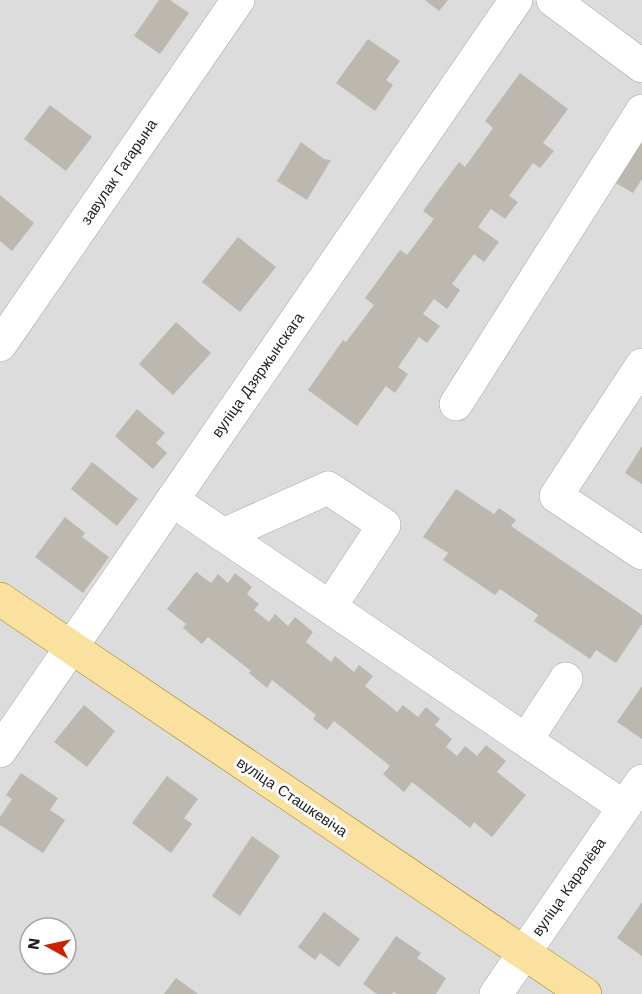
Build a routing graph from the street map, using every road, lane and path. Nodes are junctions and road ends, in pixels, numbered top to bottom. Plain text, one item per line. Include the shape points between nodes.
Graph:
1 (238, 0) edge
2 (516, 0) edge
3 (553, 0) edge
4 (642, 66) edge
5 (642, 111) edge
6 (0, 345) edge
7 (642, 365) edge
8 (456, 404) dead end
9 (172, 500) junction
10 (223, 535) junction
11 (642, 553) edge
12 (0, 599) edge
13 (330, 607) junction
14 (70, 648) junction
15 (566, 679) dead end
16 (526, 740) junction
17 (0, 751) edge
18 (633, 794) edge
19 (523, 953) junction
20 (496, 994) edge
21 (585, 994) edge

1 - 6 street, завулак Гагарына
2 - 9 street, вуліца Дзяржынскага
3 - 4 street
5 - 8 street
7 - 11 street via 556,496
9 - 10 street
9 - 14 street, вуліца Дзяржынскага
10 - 13 street
10 - 13 street via 328,488 384,525
12 - 14 main road, вуліца Сташкевіча
13 - 16 street
14 - 17 street, вуліца Дзяржынскага
14 - 19 main road, вуліца Сташкевіча
15 - 16 street
16 - 18 street
18 - 19 street, вуліца Каралёва
19 - 20 street, вуліца Каралёва
19 - 21 main road, вуліца Сташкевіча

